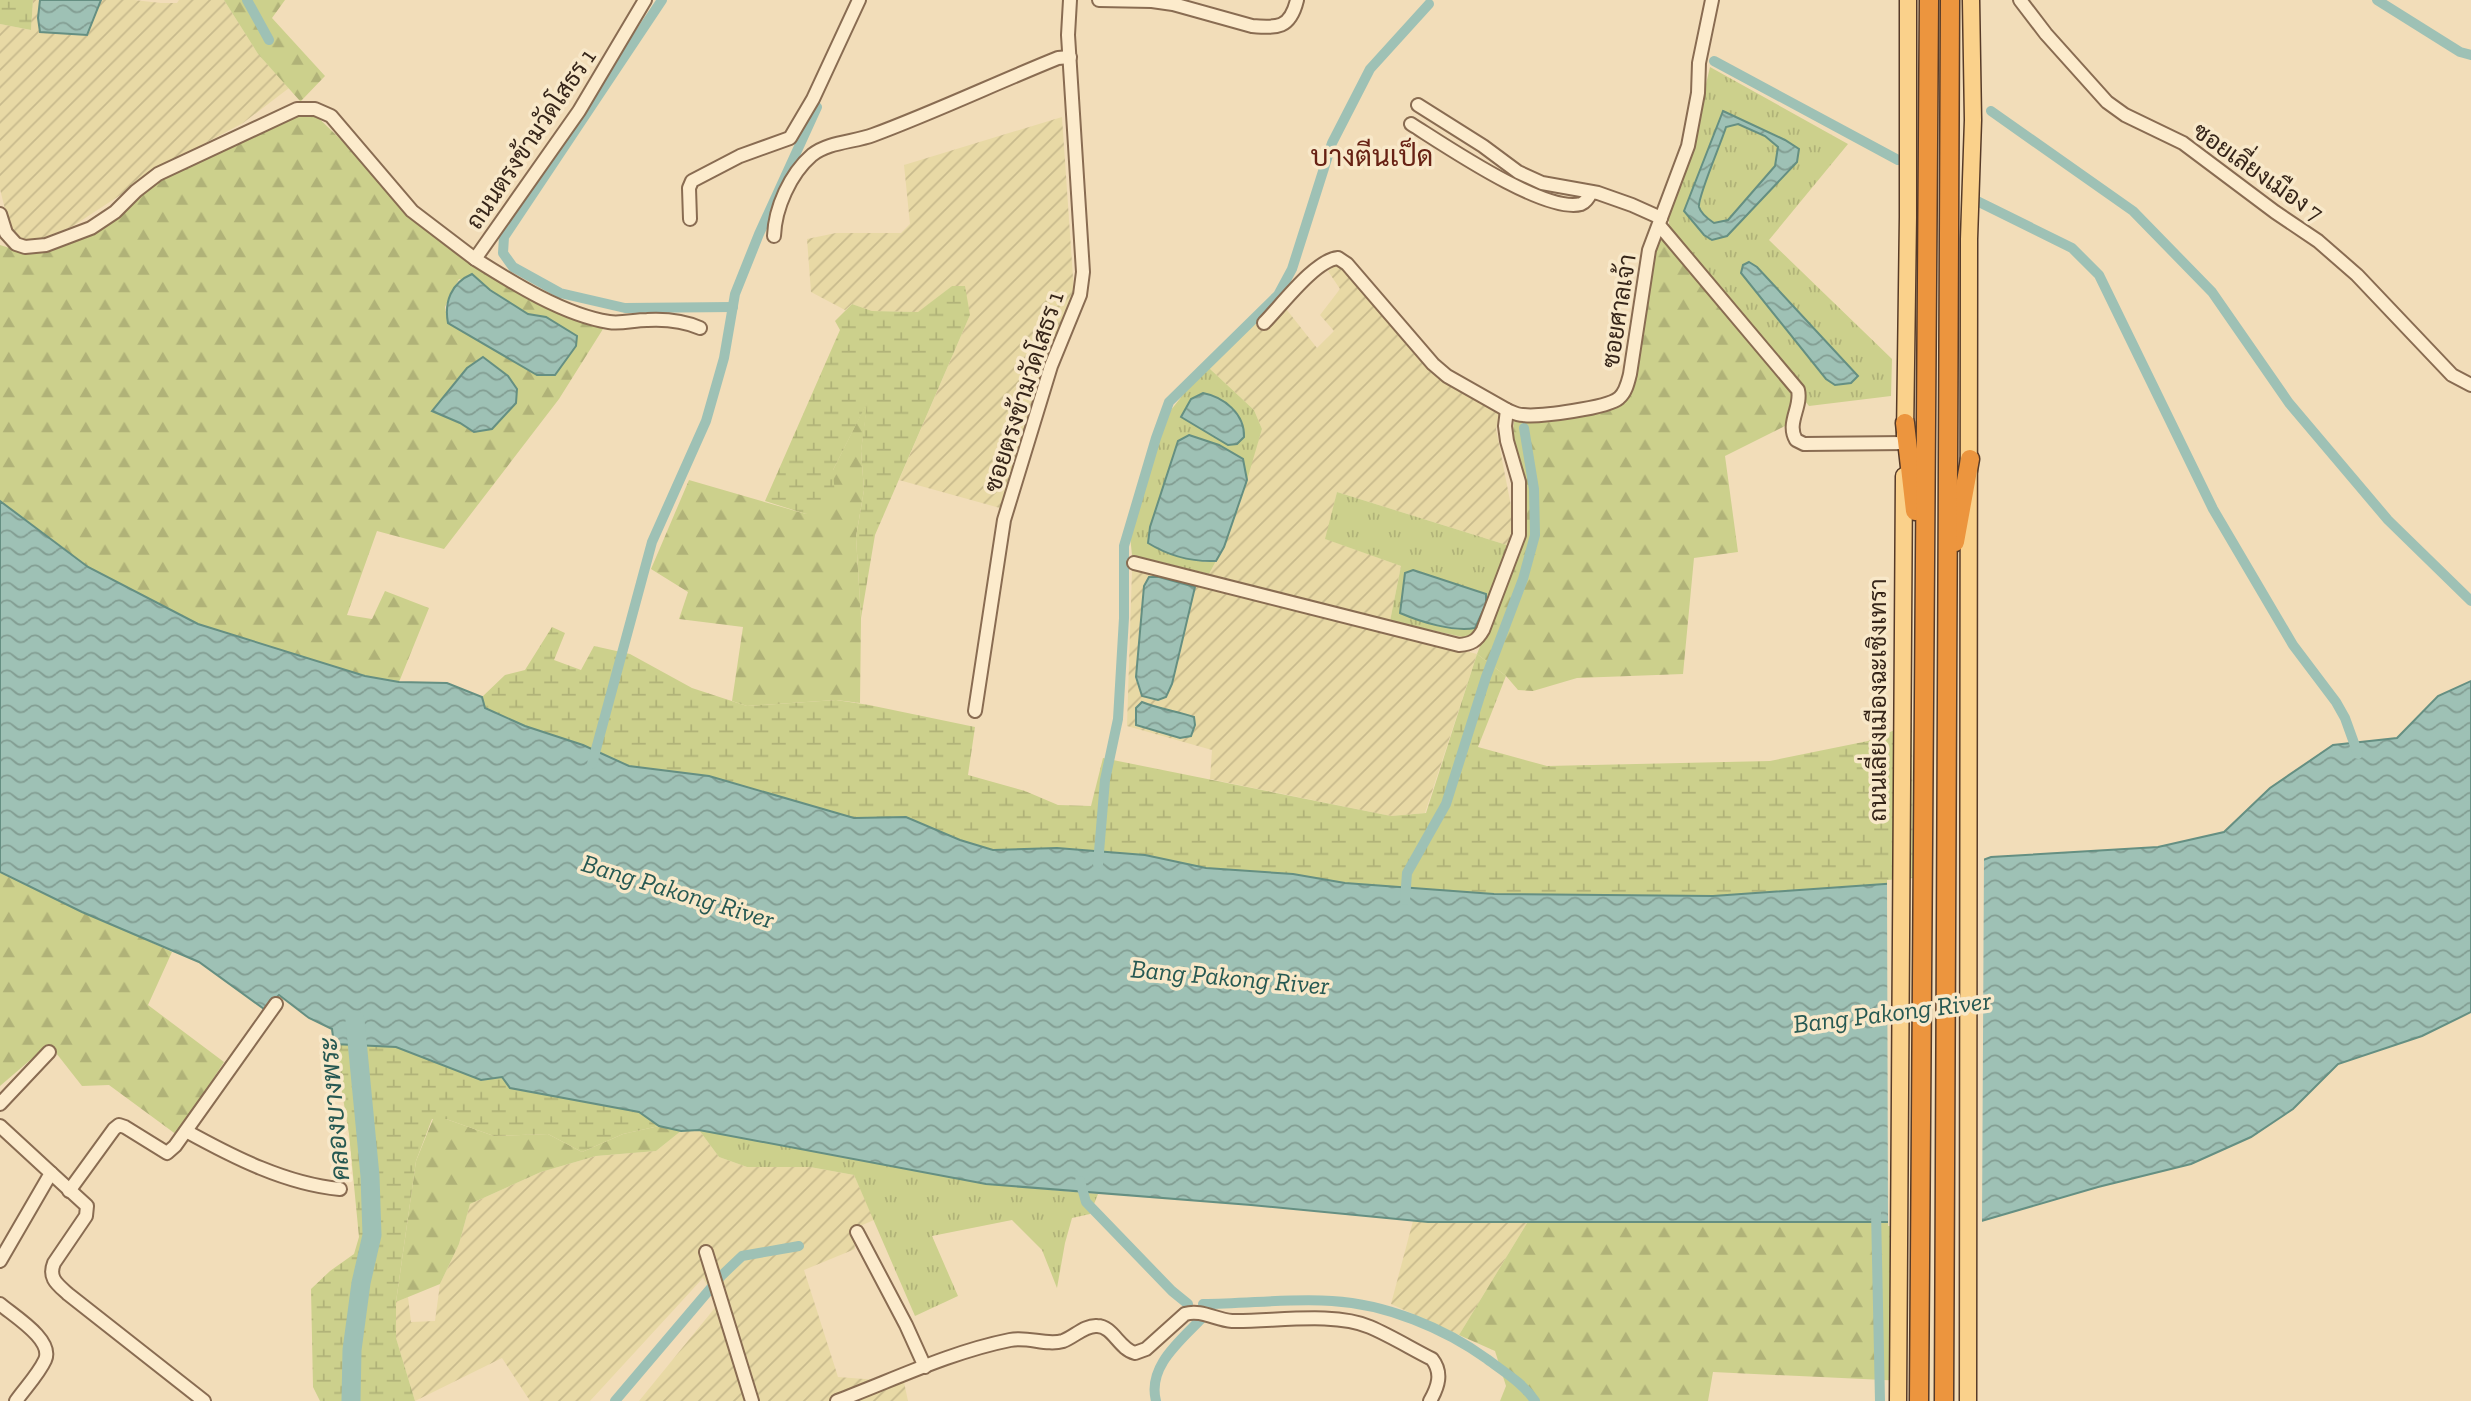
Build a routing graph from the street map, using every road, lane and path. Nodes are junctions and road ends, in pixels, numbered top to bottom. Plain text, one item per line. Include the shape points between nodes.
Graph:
1 (645, 0) edge
2 (859, 0) edge
3 (1070, 0) edge
4 (1099, 0) edge
5 (1132, 0) edge
6 (1297, 0) edge
7 (1712, 0) edge
8 (1908, 0) edge
9 (1928, 0) edge
10 (1950, 0) edge
11 (1971, 0) edge
12 (2020, 0) edge
13 (1070, 57) junction
14 (1418, 106) dead end
15 (1410, 124) dead end
16 (1591, 192) junction
17 (0, 214) edge
18 (690, 219) dead end
19 (1660, 221) junction
20 (774, 236) dead end
21 (475, 259) junction
22 (1264, 323) dead end
23 (700, 328) dead end
24 (2471, 385) edge
25 (1507, 410) junction
26 (1905, 423) junction
27 (1905, 443) junction
28 (1970, 459) junction
29 (1134, 563) dead end
30 (1924, 591) junction
31 (1946, 591) junction
32 (975, 711) dead end
33 (276, 1004) dead end
34 (49, 1052) dead end
35 (0, 1104) edge
36 (0, 1126) edge
37 (186, 1131) junction
38 (51, 1172) junction
39 (341, 1189) dead end
40 (69, 1191) junction
41 (857, 1232) dead end
42 (706, 1252) dead end
43 (0, 1261) edge
44 (0, 1304) edge
45 (925, 1367) junction
46 (16, 1401) edge
47 (204, 1401) edge
48 (752, 1401) edge
49 (837, 1401) edge
50 (1430, 1401) edge
51 (1898, 1401) edge
52 (1919, 1401) edge
53 (1944, 1401) edge
54 (1968, 1401) edge

1 - 21 street, ถนนตรงข้ามวัดโสธร 1 via 579,111
2 - 18 street via 790,138 740,156 692,181
3 - 13 street, ซอยตรงข้ามวัดโสธร 1
4 - 5 street
5 - 6 street via 1173,4 1252,26 1274,27 1288,20
7 - 19 street, ซอยศาลเจ้า via 1688,146
8 - 26 main road, ถนนเลี่ยงเมืองฉะเชิงเทรา
9 - 30 highway, ถนนเลี่ยงเมืองฉะเชิงเทรา
10 - 31 highway
11 - 28 main road
12 - 24 street, ซอยเลี่ยงเมือง 7 via 2107,102 2183,143 2319,241 2452,375
13 - 20 street via 872,135 822,149 790,181
13 - 32 street, ซอยตรงข้ามวัดโสธร 1 via 1082,258 1080,295 1051,366 1004,520
14 - 16 street via 1518,172 1542,183
15 - 16 street via 1515,188 1580,204
16 - 19 street via 1632,205
17 - 21 street, ถนนตรงข้ามวัดโสธร 1 via 6,233 16,244 46,245 91,228 158,174 306,108 331,116 412,211
19 - 25 street, ซอยศาลเจ้า via 1649,250 1623,395 1605,405 1546,414 1525,416
19 - 27 street via 1798,390 1792,427 1796,440 1804,444
21 - 23 street via 543,299 587,316 610,323 649,319
22 - 25 street, ซอยศาลเจ้า via 1314,271 1338,258 1440,370
25 - 29 street via 1507,441 1519,482 1519,535 1483,630 1471,644 1458,645
26 - 27 main road, ถนนเลี่ยงเมืองฉะเชิงเทรา
26 - 30 highway
27 - 51 main road, ถนนเลี่ยงเมืองฉะเชิงเทรา
28 - 31 highway
28 - 54 main road
30 - 52 highway, ถนนเลี่ยงเมืองฉะเชิงเทรา
31 - 53 highway
33 - 37 street
34 - 35 street
36 - 38 street
37 - 39 street via 276,1173
37 - 40 street via 167,1153 119,1125
38 - 40 street
38 - 43 street
40 - 47 street via 88,1210 54,1263 52,1278
41 - 45 street
42 - 48 street
44 - 46 street via 46,1346 44,1362
45 - 49 street
45 - 50 street via 1012,1339 1064,1341 1096,1326 1106,1328 1122,1347 1135,1353 1146,1349 1185,1314 1230,1321 1322,1319 1370,1326 1432,1359 1439,1381

